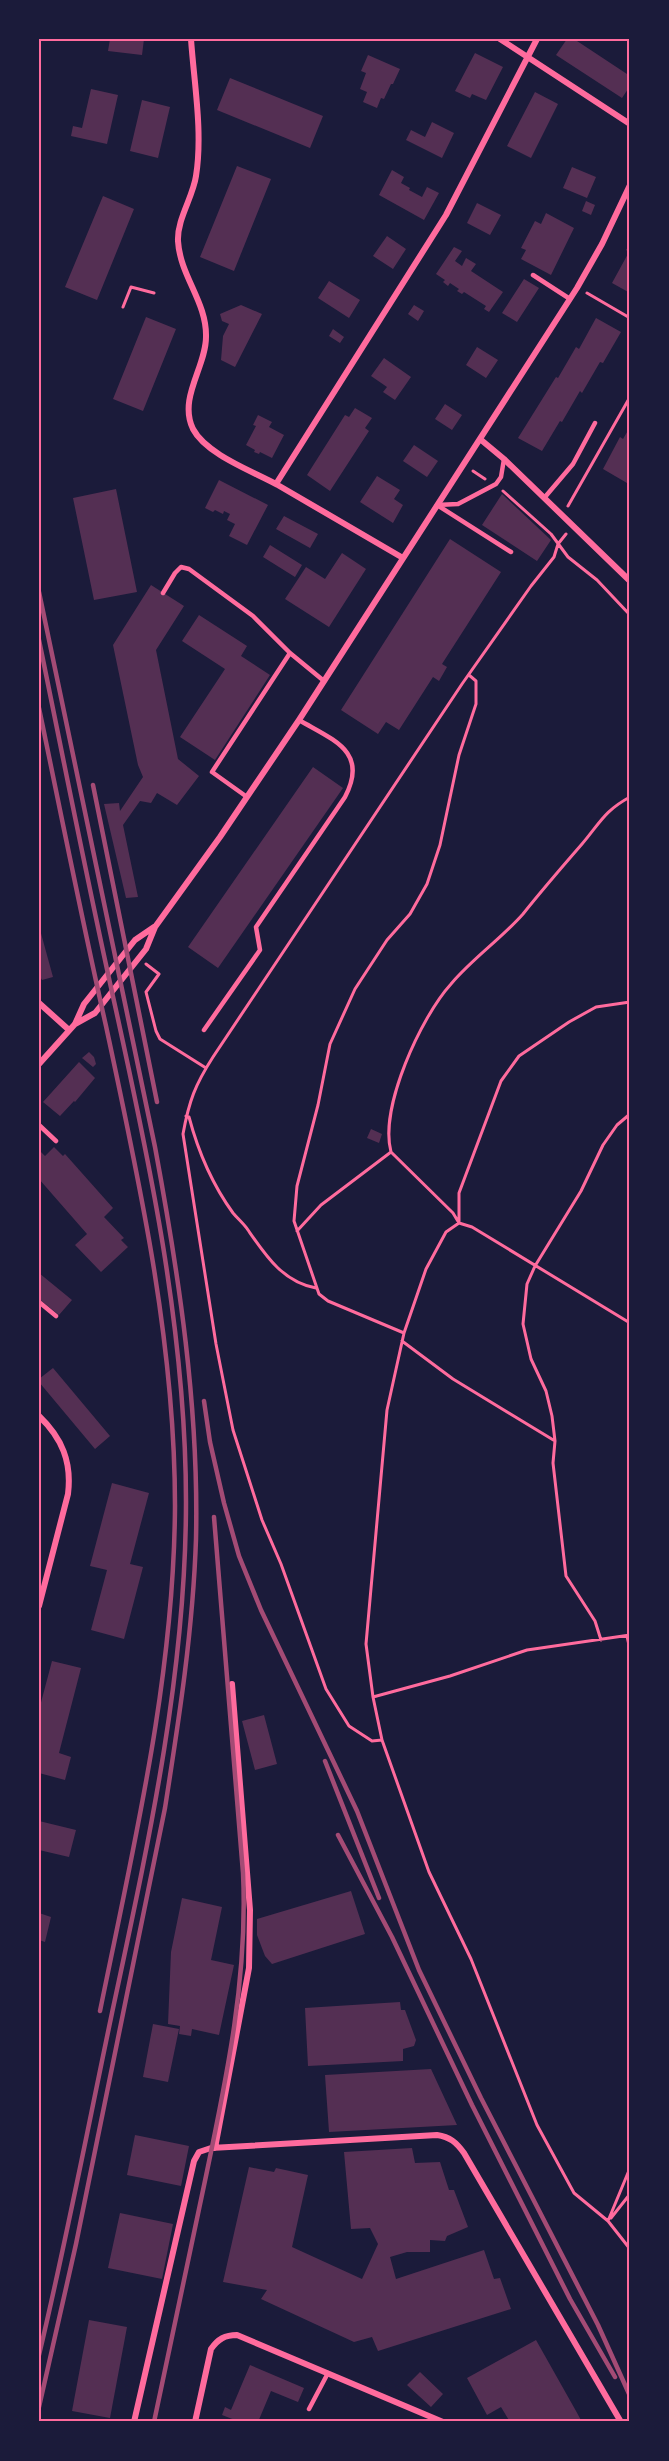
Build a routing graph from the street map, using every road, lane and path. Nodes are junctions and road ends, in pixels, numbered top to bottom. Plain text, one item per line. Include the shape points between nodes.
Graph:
1 (191, 39) edge
2 (500, 39) edge
3 (537, 39) edge
4 (529, 58) junction
5 (630, 124) edge
6 (630, 185) edge
7 (533, 275) dead end
8 (577, 288) junction
9 (154, 293) dead end
10 (570, 299) junction
11 (123, 307) dead end
12 (630, 318) edge
13 (630, 397) edge
14 (595, 423) dead end
15 (480, 439) junction
16 (504, 459) junction
17 (463, 465) junction
18 (276, 484) junction
19 (494, 485) junction
20 (545, 497) junction
21 (437, 505) junction
22 (561, 514) junction
23 (558, 544) junction
24 (511, 552) dead end
25 (403, 558) junction
26 (630, 581) edge
27 (163, 593) dead end
28 (630, 615) edge
29 (290, 653) junction
30 (469, 675) junction
31 (324, 681) junction
32 (299, 720) junction
33 (248, 797) junction
34 (630, 797) edge
35 (155, 927) junction
36 (145, 963) dead end
37 (630, 1002) edge
38 (39, 1003) edge
39 (75, 1024) junction
40 (69, 1030) junction
41 (204, 1030) dead end
42 (39, 1064) edge
43 (206, 1068) junction
44 (630, 1114) edge
45 (186, 1116) junction
46 (39, 1125) edge
47 (56, 1141) dead end
48 (390, 1152) junction
49 (459, 1223) junction
50 (297, 1231) junction
51 (535, 1266) junction
52 (316, 1288) junction
53 (39, 1302) edge
54 (56, 1316) dead end
55 (630, 1323) edge
56 (404, 1333) junction
57 (402, 1341) junction
58 (39, 1416) edge
59 (555, 1441) junction
60 (39, 1606) edge
61 (628, 1636) edge
62 (601, 1640) junction
63 (630, 1650) edge
64 (232, 1684) dead end
65 (373, 1697) junction
66 (382, 1740) junction
67 (215, 2148) junction
68 (630, 2168) edge
69 (630, 2194) edge
70 (608, 2222) junction
71 (630, 2249) edge
72 (328, 2373) junction
73 (309, 2409) dead end
74 (134, 2422) edge
75 (195, 2422) edge
76 (443, 2422) edge
77 (621, 2422) edge

1 - 18 street via 197,115 196,175 178,238 185,272 203,311 206,340 192,388 190,417 195,432 208,446
2 - 4 street
3 - 4 street
4 - 5 street
4 - 18 street via 446,215
6 - 8 street
7 - 10 lane
8 - 10 street
8 - 12 path
9 - 11 path via 131,287
10 - 15 street
13 - 22 path
14 - 20 lane via 573,464
15 - 16 street
15 - 17 street
16 - 19 lane via 501,477
16 - 20 street
17 - 19 path
17 - 21 street
18 - 25 street
19 - 21 lane via 458,504
19 - 23 path
20 - 22 street
21 - 24 lane
21 - 25 street
22 - 26 street
23 - 28 path
23 - 30 path via 554,557
25 - 31 street
27 - 29 lane via 181,567 189,569 253,616
29 - 31 lane
29 - 33 lane via 212,772
30 - 43 path
30 - 50 path via 476,681 476,704 459,755 440,845 427,884 410,914 387,939 355,988 330,1044 297,1186
31 - 32 street
32 - 33 street
32 - 41 lane via 350,755 353,778 345,797 256,927 260,950
33 - 35 street
34 - 48 path via 604,814 511,928 457,977 430,1013 391,1104
35 - 39 street via 135,940 84,1004
35 - 39 street via 146,949 95,1013
36 - 43 path via 159,974 146,992 160,1039
37 - 49 path via 596,1007 519,1056 501,1082 459,1193
38 - 40 street
39 - 40 street
40 - 42 street
43 - 45 path
44 - 51 path via 603,1144 581,1191
45 - 52 path via 205,1166 264,1255 304,1286
45 - 66 path via 183,1134 233,1430 262,1520 326,1689 350,1726 372,1741
46 - 47 lane
48 - 49 path
48 - 50 path via 321,1205
49 - 51 path
49 - 56 path via 446,1232 426,1269
50 - 52 path
51 - 55 path
51 - 59 path via 527,1284 523,1324 531,1359 546,1391
52 - 56 path via 328,1301
53 - 54 lane
56 - 57 path
57 - 59 path via 453,1379
57 - 65 path via 387,1410 372,1569 366,1644
58 - 60 street via 58,1438 67,1456 70,1476
59 - 62 path via 553,1463 566,1576 595,1621
61 - 62 path
61 - 63 path
62 - 65 path via 527,1650
64 - 67 street via 250,1910 249,1968
65 - 66 path
66 - 70 path via 429,1872 471,1959 537,2125 574,2193
67 - 74 street via 200,2152 194,2162
67 - 77 street via 437,2135 456,2143
68 - 70 path
69 - 70 path
70 - 71 path
72 - 73 lane
72 - 75 street via 245,2337 229,2335 211,2349
72 - 76 street

